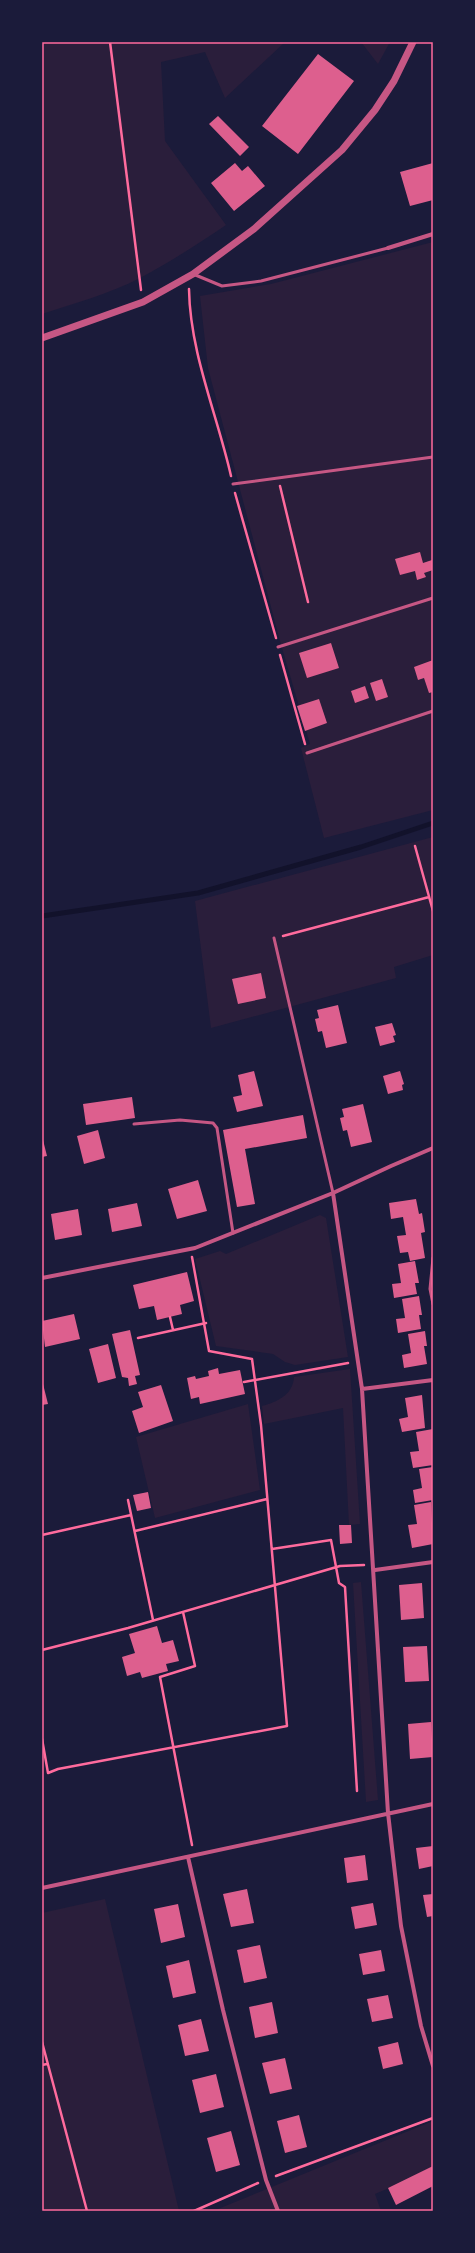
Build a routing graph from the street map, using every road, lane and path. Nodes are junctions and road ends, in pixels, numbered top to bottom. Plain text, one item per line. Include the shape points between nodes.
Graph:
1 (110, 42) edge
2 (413, 42) edge
3 (433, 234) edge
4 (388, 248) joint
5 (191, 275) junction
6 (143, 302) junction
7 (42, 338) edge
8 (433, 457) edge
9 (278, 478) junction
10 (233, 484) junction
11 (433, 598) edge
12 (308, 602) dead end
13 (278, 647) junction
14 (433, 711) edge
15 (307, 753) joint
16 (415, 846) dead end
17 (429, 897) junction
18 (433, 909) edge
19 (274, 938) joint
20 (134, 1124) dead end
21 (433, 1148) edge
22 (333, 1193) junction
23 (233, 1233) junction
24 (190, 1249) junction
25 (433, 1258) edge
26 (42, 1278) edge
27 (433, 1304) edge
28 (170, 1317) dead end
29 (206, 1323) junction
30 (173, 1330) junction
31 (138, 1338) dead end
32 (358, 1361) junction
33 (255, 1380) junction
34 (433, 1380) edge
35 (244, 1382) dead end
36 (362, 1389) junction
37 (267, 1499) junction
38 (128, 1500) dead end
39 (131, 1515) junction
40 (134, 1531) junction
41 (42, 1535) edge
42 (272, 1549) junction
43 (433, 1562) edge
44 (374, 1564) junction
45 (335, 1568) junction
46 (375, 1570) junction
47 (275, 1585) junction
48 (183, 1612) junction
49 (153, 1620) junction
50 (42, 1650) edge
51 (42, 1739) edge
52 (174, 1748) junction
53 (357, 1791) dead end
54 (433, 1804) edge
55 (388, 1813) junction
56 (194, 1856) junction
57 (188, 1857) junction
58 (42, 1888) edge
59 (42, 2042) edge
60 (47, 2064) junction
61 (42, 2065) edge
62 (433, 2066) edge
63 (433, 2118) edge
64 (266, 2180) junction
65 (88, 2211) edge
66 (194, 2211) edge
67 (278, 2211) edge

1 - 6 path
2 - 5 street via 394,81 375,110 342,150 254,229
3 - 4 street
4 - 5 lane via 261,281 222,286
5 - 6 street
5 - 10 path via 190,301 199,363
6 - 7 street
8 - 9 lane
9 - 10 lane
9 - 12 path
10 - 13 path
11 - 13 lane
13 - 15 path
14 - 15 lane
16 - 17 path
17 - 18 path
17 - 19 path
19 - 22 lane
20 - 23 lane via 180,1120 213,1123 217,1128
21 - 22 street
22 - 23 street
22 - 32 street
23 - 24 street
24 - 26 street
24 - 29 path
25 - 27 lane via 430,1289
28 - 30 path
29 - 30 path
29 - 33 path via 209,1351 252,1359
30 - 31 path
32 - 33 path
32 - 36 street
33 - 35 path
33 - 37 path
34 - 36 street
36 - 44 street
37 - 40 path
37 - 42 path
38 - 39 path
39 - 40 path
39 - 41 path
40 - 49 path
42 - 45 path via 331,1540
42 - 47 path
43 - 46 street
44 - 45 path
44 - 46 street
45 - 47 path
45 - 53 path via 339,1583 345,1587
46 - 55 street
47 - 48 path
47 - 52 path via 287,1726
48 - 49 path
48 - 52 path via 195,1666 160,1677
49 - 50 path
51 - 52 path via 48,1773
52 - 56 path
54 - 55 street
55 - 56 street
55 - 62 street via 401,1926 421,2026
56 - 57 street
57 - 58 street
57 - 64 street
59 - 60 path
60 - 61 path
60 - 65 path
63 - 64 path
64 - 66 path
64 - 67 street

